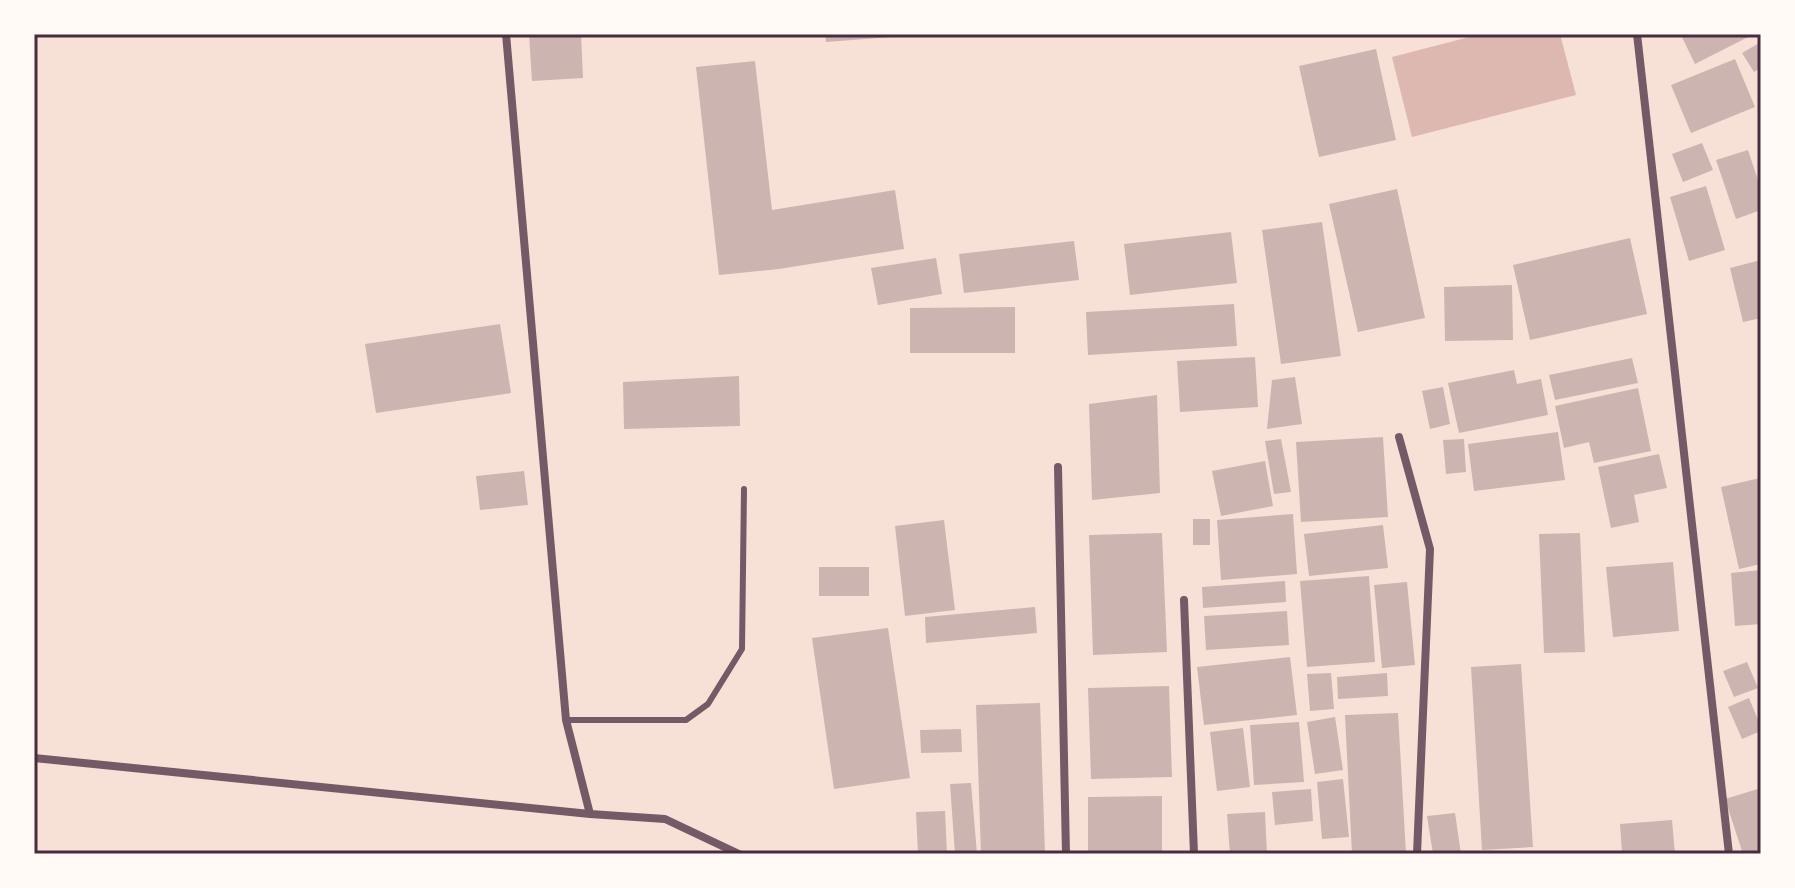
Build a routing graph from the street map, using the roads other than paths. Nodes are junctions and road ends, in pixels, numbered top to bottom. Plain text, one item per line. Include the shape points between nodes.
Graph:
1 (506, 34) edge
2 (1637, 34) edge
3 (1399, 437) dead end
4 (1058, 467) dead end
5 (744, 489) dead end
6 (1184, 600) dead end
7 (566, 720) junction
8 (34, 758) edge
9 (590, 814) junction
10 (739, 854) edge
11 (1066, 854) edge
12 (1194, 854) edge
13 (1417, 854) edge
14 (1729, 854) edge

1 - 7 street
2 - 14 street
3 - 13 street via 1430,549
4 - 11 street
5 - 7 lane via 742,649 708,704 686,720
6 - 12 street
7 - 9 street
8 - 9 street
9 - 10 street via 665,819

